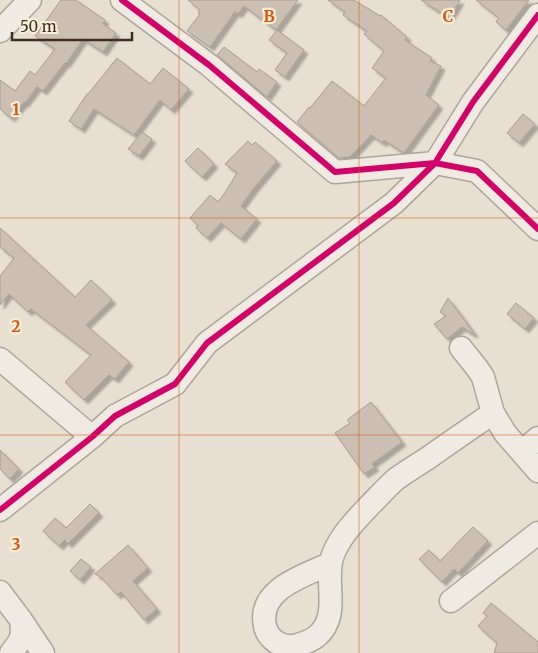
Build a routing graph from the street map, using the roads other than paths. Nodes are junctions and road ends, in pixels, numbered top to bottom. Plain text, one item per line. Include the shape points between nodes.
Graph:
1 (30, 0) edge
2 (122, 0) edge
3 (536, 23) edge
4 (0, 32) edge
5 (436, 163) junction
6 (538, 229) edge
7 (461, 348) dead end
8 (0, 359) edge
9 (493, 413) junction
10 (92, 437) junction
11 (530, 445) edge
12 (538, 470) edge
13 (0, 510) edge
14 (538, 533) edge
15 (330, 564) dead end
16 (0, 592) edge
17 (451, 601) dead end
18 (21, 620) junction
19 (11, 653) edge
20 (43, 653) edge

1 - 4 street
2 - 5 street via 209,65 335,172
3 - 5 street via 474,102
5 - 6 street via 478,170
5 - 10 street via 394,203 207,343 175,384 115,416
7 - 9 street via 483,378
8 - 10 street
9 - 11 street via 505,433
9 - 15 street via 396,480 350,526 334,551
10 - 13 street
11 - 12 street
14 - 17 street
16 - 18 street
18 - 19 street via 20,642
18 - 20 street

